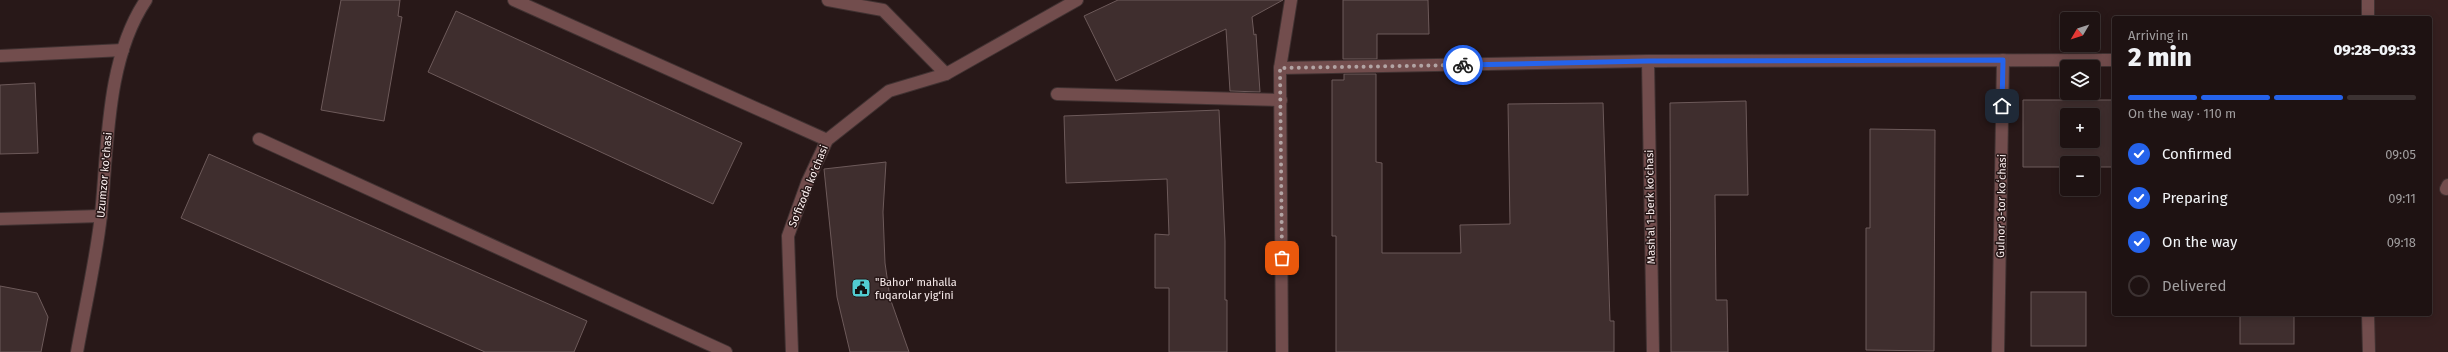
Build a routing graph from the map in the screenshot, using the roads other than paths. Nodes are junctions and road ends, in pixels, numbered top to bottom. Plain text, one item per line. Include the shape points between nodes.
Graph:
1 (514, 0) edge
2 (828, 0) edge
3 (1077, 0) edge
4 (1291, 0) edge
5 (2368, 0) edge
6 (145, 1) edge
7 (2368, 16) edge
8 (122, 50) junction
9 (0, 56) edge
10 (2003, 60) junction
11 (2112, 60) edge
12 (1648, 61) junction
13 (1280, 68) junction
14 (946, 74) junction
15 (1058, 94) dead end
16 (1281, 100) junction
17 (260, 139) dead end
18 (826, 140) junction
19 (101, 216) junction
20 (0, 219) edge
21 (2368, 316) edge
22 (77, 352) edge
23 (726, 352) edge
24 (792, 352) edge
25 (1282, 352) edge
26 (1653, 352) edge
27 (1998, 352) edge
28 (2369, 352) edge

1 - 18 street
2 - 14 street via 883,10
3 - 14 street, So'fizoda ko'chasi
4 - 13 street
5 - 7 street
6 - 8 street, Uzumzor ko'chasi
8 - 9 street
8 - 19 street, Uzumzor ko'chasi via 111,101
10 - 11 street
10 - 12 street
10 - 27 street, Gulnor 3-tor koʻchasi
12 - 13 street
12 - 26 street, Mash'al 1-berk ko'chasi
13 - 16 street
14 - 18 street, So'fizoda ko'chasi via 889,91
15 - 16 street
16 - 25 street
17 - 23 street
18 - 24 street, So'fizoda ko'chasi via 788,236
19 - 20 street
19 - 22 street, Uzumzor ko'chasi
21 - 28 street

